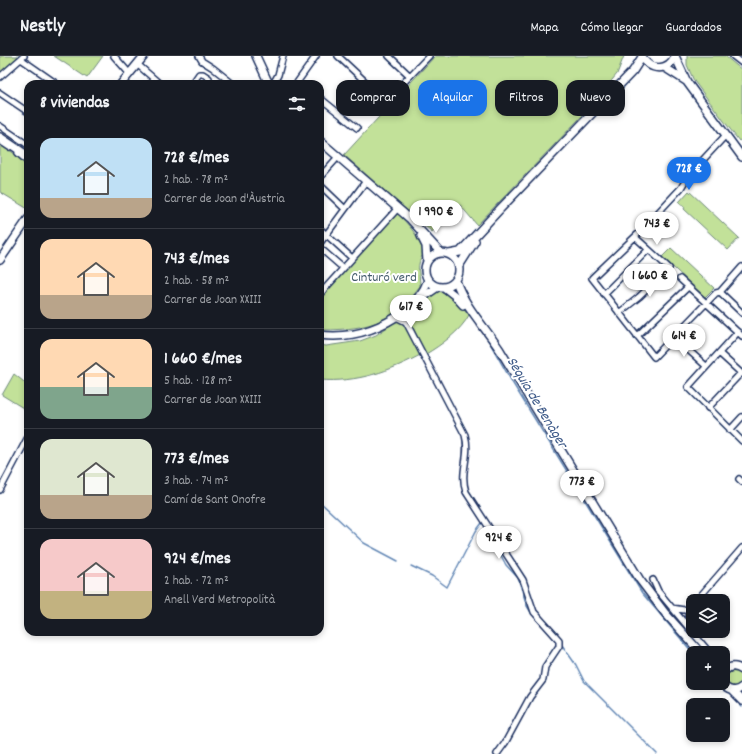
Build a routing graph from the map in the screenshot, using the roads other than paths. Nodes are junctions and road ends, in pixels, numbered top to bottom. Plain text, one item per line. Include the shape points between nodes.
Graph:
1 (114, 56) edge
2 (144, 56) edge
3 (199, 56) edge
4 (256, 56) edge
5 (282, 56) edge
6 (316, 56) edge
7 (338, 56) edge
8 (389, 56) edge
9 (429, 56) edge
10 (642, 56) edge
11 (675, 56) edge
12 (733, 56) edge
13 (23, 57) edge
14 (742, 63) edge
15 (137, 64) junction
16 (648, 65) junction
17 (664, 67) junction
18 (633, 71) junction
19 (129, 73) junction
20 (410, 76) junction
21 (0, 77) edge
22 (52, 80) edge
23 (124, 80) edge
24 (155, 80) edge
25 (195, 80) edge
26 (209, 80) edge
27 (228, 80) edge
28 (267, 80) edge
29 (273, 80) edge
30 (302, 80) edge
31 (687, 82) junction
32 (0, 93) edge
33 (324, 101) edge
34 (24, 109) edge
35 (0, 126) edge
36 (357, 128) dead end
37 (15, 136) junction
38 (725, 136) junction
39 (0, 137) edge
40 (0, 141) edge
41 (24, 142) edge
42 (324, 145) edge
43 (23, 152) edge
44 (742, 156) edge
45 (338, 157) junction
46 (24, 158) edge
47 (324, 173) edge
48 (366, 181) junction
49 (324, 189) edge
50 (398, 208) junction
51 (345, 209) junction
52 (24, 225) edge
53 (416, 225) junction
54 (481, 230) junction
55 (326, 235) junction
56 (635, 237) junction
57 (324, 238) edge
58 (648, 250) junction
59 (324, 251) edge
60 (441, 253) junction
61 (449, 254) junction
62 (352, 258) junction
63 (0, 260) edge
64 (427, 261) junction
65 (459, 266) junction
66 (742, 267) edge
67 (343, 268) junction
68 (680, 279) dead end
69 (428, 280) junction
70 (456, 282) junction
71 (441, 287) junction
72 (688, 287) junction
73 (324, 289) edge
74 (720, 292) junction
75 (604, 294) junction
76 (706, 303) junction
77 (408, 309) junction
78 (619, 313) junction
79 (742, 313) edge
80 (396, 317) junction
81 (406, 322) junction
82 (740, 334) edge
83 (324, 335) edge
84 (490, 335) junction
85 (637, 336) junction
86 (674, 337) junction
87 (719, 353) junction
88 (706, 366) junction
89 (741, 373) edge
90 (708, 408) junction
91 (742, 417) edge
92 (730, 430) junction
93 (742, 441) edge
94 (24, 445) edge
95 (0, 490) edge
96 (742, 548) edge
97 (653, 580) dead end
98 (702, 594) edge
99 (672, 608) junction
100 (686, 609) edge
101 (686, 625) edge
102 (697, 638) edge
103 (695, 646) edge
104 (704, 646) edge
105 (730, 667) edge
106 (741, 668) edge
107 (742, 687) edge
108 (732, 691) joint
109 (742, 701) edge
110 (497, 754) edge

1 - 19 street
2 - 15 street
3 - 27 street
4 - 28 street
5 - 29 street via 278,75
6 - 30 street
7 - 20 street via 386,101
8 - 20 street
9 - 20 street
10 - 16 street
10 - 18 street
11 - 17 street via 671,63
11 - 31 street
12 - 14 street
13 - 21 street
13 - 22 street
15 - 19 street
15 - 24 street
16 - 17 street
16 - 18 street
17 - 31 street
18 - 54 street
19 - 23 street
25 - 26 street via 199,74 203,74
31 - 38 street
32 - 34 street
33 - 36 street
35 - 37 street
37 - 41 street
37 - 43 street
38 - 44 street
38 - 56 street
39 - 43 street
40 - 46 street
42 - 45 street
45 - 47 street
45 - 48 street
48 - 50 street
48 - 51 street
49 - 51 street
50 - 53 street
50 - 62 street
51 - 55 street
52 - 63 street
53 - 60 street
53 - 64 street via 426,246
54 - 61 street via 460,252
54 - 65 street
55 - 57 street
55 - 62 street
56 - 58 street
56 - 75 street via 592,278
58 - 75 street
58 - 78 street via 668,268 640,297
59 - 67 street
60 - 61 street
60 - 64 street
61 - 65 street
62 - 67 street
64 - 69 street via 425,271
65 - 70 street via 459,277
66 - 74 street
67 - 73 street
68 - 72 street
69 - 71 street
69 - 77 street
70 - 71 street via 449,287
70 - 84 street via 466,302
71 - 77 street
71 - 84 street via 454,294
72 - 76 street
72 - 85 street
74 - 76 street
74 - 79 street
75 - 78 street
76 - 82 street
76 - 86 street
77 - 80 street
77 - 81 street
78 - 85 street
80 - 81 street
80 - 83 street via 367,331 349,335
81 - 110 street via 465,435 467,450 463,478 466,492 523,580 534,612 559,640 559,646 545,667 543,680
82 - 87 street
84 - 103 street via 640,580
85 - 86 street via 654,357
86 - 88 street
87 - 88 street
87 - 89 street
88 - 90 street via 688,387
89 - 90 street
90 - 92 street
91 - 92 street
92 - 93 street
94 - 95 street
96 - 98 street
97 - 99 street via 658,591
99 - 100 street
99 - 101 street
102 - 104 street
105 - 106 street
107 - 108 street
108 - 109 street

